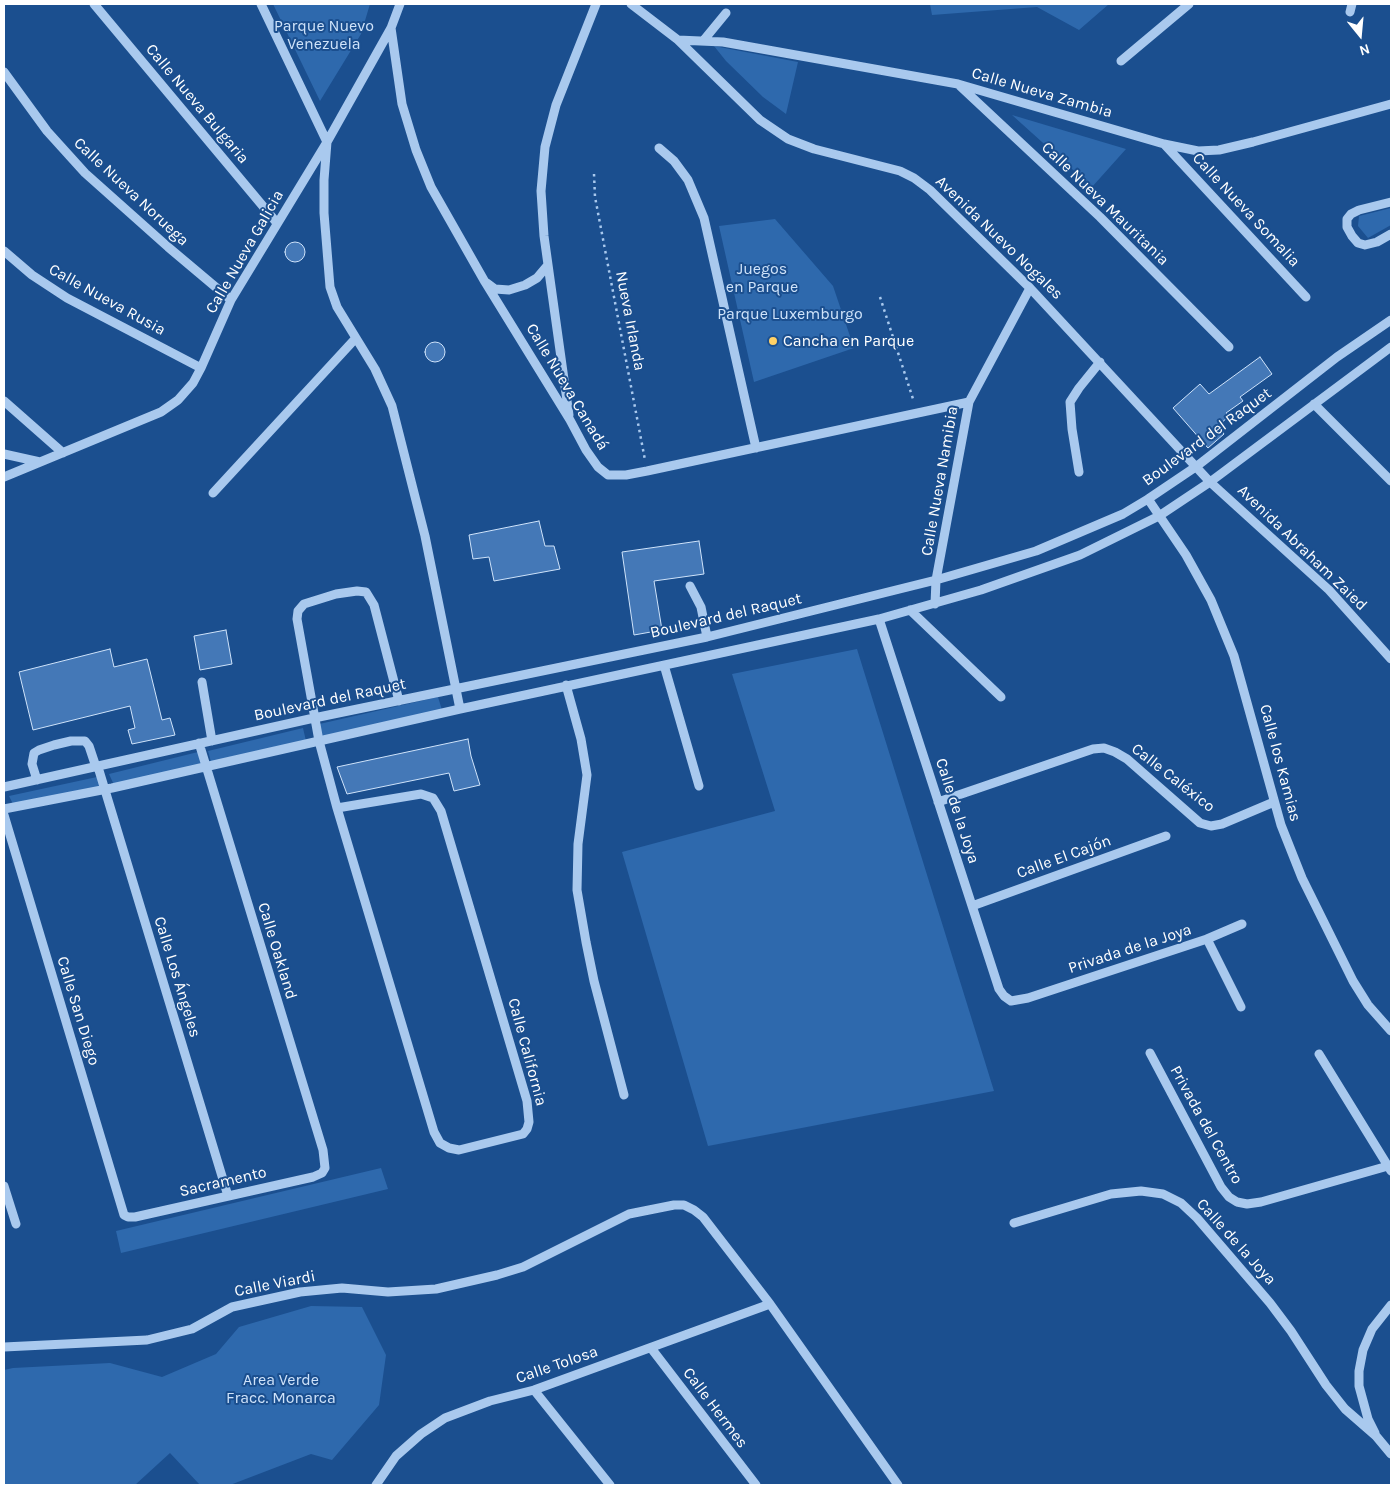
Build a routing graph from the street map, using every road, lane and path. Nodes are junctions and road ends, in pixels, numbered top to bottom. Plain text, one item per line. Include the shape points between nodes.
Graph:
1 (94, 4) edge
2 (261, 4) edge
3 (400, 4) edge
4 (596, 4) edge
5 (631, 4) edge
6 (1189, 4) edge
7 (726, 13) dead end
8 (391, 28) junction
9 (678, 40) junction
10 (703, 40) junction
11 (1121, 61) dead end
12 (4, 72) edge
13 (958, 84) junction
14 (1391, 104) edge
15 (327, 142) junction
16 (1164, 144) junction
17 (659, 148) dead end
18 (594, 174) dead end
19 (1391, 202) edge
20 (277, 223) junction
21 (1391, 234) edge
22 (4, 251) edge
23 (548, 265) junction
24 (485, 282) junction
25 (1030, 288) junction
26 (880, 297) dead end
27 (1306, 297) dead end
28 (231, 300) junction
29 (1391, 320) edge
30 (355, 339) junction
31 (1391, 347) edge
32 (1229, 348) dead end
33 (1100, 362) junction
34 (201, 368) junction
35 (4, 401) edge
36 (969, 402) junction
37 (1314, 404) junction
38 (918, 413) junction
39 (570, 420) junction
40 (756, 448) junction
41 (63, 453) junction
42 (4, 454) edge
43 (40, 462) junction
44 (1197, 466) junction
45 (647, 471) junction
46 (1079, 472) dead end
47 (4, 478) edge
48 (1391, 480) edge
49 (1210, 482) junction
50 (213, 493) dead end
51 (1148, 499) junction
52 (1159, 516) junction
53 (936, 580) junction
54 (690, 586) dead end
55 (935, 604) junction
56 (910, 610) junction
57 (879, 619) junction
58 (707, 637) junction
59 (1391, 660) edge
60 (664, 665) junction
61 (202, 682) dead end
62 (566, 685) junction
63 (456, 689) junction
64 (1002, 697) dead end
65 (399, 701) junction
66 (460, 708) junction
67 (314, 718) junction
68 (212, 741) junction
69 (319, 741) junction
70 (200, 743) junction
71 (205, 766) junction
72 (97, 767) junction
73 (38, 780) junction
74 (700, 786) dead end
75 (4, 787) edge
76 (105, 789) junction
77 (938, 802) junction
78 (1274, 802) junction
79 (337, 808) junction
80 (4, 809) edge
81 (4, 815) edge
82 (1166, 836) dead end
83 (972, 906) junction
84 (1242, 924) dead end
85 (1207, 938) junction
86 (1018, 1001) joint
87 (1241, 1007) dead end
88 (1391, 1031) edge
89 (1150, 1053) dead end
90 (1319, 1054) dead end
91 (624, 1095) dead end
92 (325, 1168) joint
93 (1389, 1169) edge
94 (4, 1186) edge
95 (228, 1196) junction
96 (124, 1215) joint
97 (1014, 1223) dead end
98 (16, 1224) dead end
99 (770, 1304) junction
100 (1391, 1305) edge
101 (4, 1347) edge
102 (651, 1348) junction
103 (534, 1390) junction
104 (1376, 1436) junction
105 (1391, 1454) edge
106 (376, 1485) edge
107 (610, 1485) edge
108 (756, 1485) edge
109 (898, 1485) edge

1 - 20 street, Calle Nueva Bulgaria
2 - 15 street
3 - 8 street, Calle Nueva Galicia
4 - 23 street via 556,105 545,147 540,191
5 - 9 street, Avenida Nuevo Nogales
6 - 11 street
7 - 10 street
8 - 15 street, Calle Nueva Galicia
8 - 24 street, Calle Nueva Canadá via 402,104 416,150 431,187
9 - 10 street, Calle Nueva Zambia
9 - 25 street, Avenida Nuevo Nogales via 760,120 788,139 822,152 900,171 914,178
10 - 13 street, Calle Nueva Zambia
12 - 28 street, Calle Nueva Noruega via 47,131 85,173
13 - 16 street, Calle Nueva Zambia
13 - 32 street, Calle Nueva Mauritania via 1100,217
14 - 16 street, Calle Nueva Zambia via 1219,150 1198,151
15 - 20 street, Calle Nueva Galicia
15 - 30 street via 324,196 330,287
16 - 27 street, Calle Nueva Somalia
17 - 40 street via 688,180 704,218
18 - 45 path, Nueva Irlanda via 595,197
19 - 21 street via 1359,210 1347,219 1347,227 1358,243 1377,242
20 - 28 street, Calle Nueva Galicia
22 - 34 street, Calle Nueva Rusia via 67,298
23 - 24 street via 538,278 509,290 495,289
23 - 39 street
24 - 39 street, Calle Nueva Canadá
25 - 33 street, Avenida Nuevo Nogales
25 - 36 street, Calle Nueva Namibia
26 - 38 path
28 - 34 street, Calle Nueva Galicia
29 - 44 street, Boulevard del Raquet via 1337,357
30 - 50 street
30 - 63 street via 385,388 398,424
31 - 37 street, Boulevard del Raquet
33 - 44 street, Avenida Nuevo Nogales
33 - 46 street via 1070,402
34 - 41 street, Calle Nueva Galicia via 178,400 161,412
35 - 41 street
36 - 38 street, Calle Nueva Canadá
36 - 53 street, Calle Nueva Namibia
37 - 48 street
37 - 49 street, Boulevard del Raquet
38 - 40 street, Calle Nueva Canadá
39 - 45 street, Calle Nueva Canadá via 586,450 608,475
40 - 45 street, Calle Nueva Canadá
41 - 43 street, Calle Nueva Galicia
42 - 43 street
43 - 47 street, Calle Nueva Galicia
44 - 49 street, Avenida Nuevo Nogales
44 - 51 street, Boulevard del Raquet
49 - 52 street, Boulevard del Raquet
49 - 59 street, Avenida Abraham Zaied via 1328,590
51 - 52 street, Calle los Kamias
51 - 53 street, Boulevard del Raquet via 1123,514 1036,551
52 - 55 street, Boulevard del Raquet via 1080,555
52 - 78 street, Calle los Kamias via 1211,600 1231,648
53 - 55 street, Calle Nueva Namibia
53 - 58 street, Boulevard del Raquet
54 - 58 street via 701,607
55 - 56 street, Boulevard del Raquet
56 - 57 street, Boulevard del Raquet
56 - 64 street
57 - 60 street, Boulevard del Raquet
57 - 77 street, Calle de la Joya
58 - 63 street, Boulevard del Raquet
60 - 62 street, Boulevard del Raquet
60 - 74 street
61 - 68 street
62 - 66 street, Boulevard del Raquet
62 - 91 street via 587,775 578,844 577,890 594,981
63 - 65 street, Boulevard del Raquet
63 - 66 street
65 - 67 street, Boulevard del Raquet
65 - 67 street, Calle California via 371,599 366,592 336,594 304,604 298,611
66 - 69 street, Boulevard del Raquet
67 - 68 street, Boulevard del Raquet
67 - 69 street, Calle California
68 - 70 street, Boulevard del Raquet
69 - 71 street, Boulevard del Raquet
69 - 79 street, Calle California
70 - 71 street, Calle Oakland
70 - 72 street, Boulevard del Raquet
71 - 76 street, Boulevard del Raquet
71 - 92 street, Calle Oakland via 323,1150
72 - 73 street, Boulevard del Raquet
72 - 73 street, Calle Los Ángeles via 84,741 54,745 34,753 32,764
72 - 76 street, Calle Los Ángeles
73 - 75 street, Boulevard del Raquet
76 - 80 street, Boulevard del Raquet
76 - 95 street, Calle Los Ángeles
77 - 78 street, Calle Caléxico via 1104,748 1127,759 1200,823 1222,824
77 - 83 street, Calle de la Joya
78 - 88 street, Calle los Kamias via 1280,826 1302,878 1353,981 1368,1005
79 - 79 street, Calle California via 434,1132 440,1143 459,1150 523,1134 529,1122 527,1101 441,811 433,798 421,794
81 - 96 street, Calle San Diego
82 - 83 street, Calle El Cajón
83 - 86 street, Calle de la Joya via 999,990 1011,1001
84 - 85 street
85 - 86 street, Privada de la Joya
85 - 87 street, Privada de la Joya
89 - 93 street, Privada del Centro via 1221,1187 1229,1198 1237,1202 1261,1202
90 - 93 street
92 - 95 street, Sacramento via 313,1177
94 - 98 street
95 - 96 street, Sacramento via 134,1217
97 - 104 street, Calle de la Joya via 1111,1194 1141,1191 1163,1194 1181,1203 1270,1303 1340,1403
99 - 101 street, Calle Viardi via 703,1217 694,1210 674,1204 629,1214 523,1267 436,1289 388,1292 342,1288 300,1292 232,1307 192,1329 147,1340
99 - 102 street, Calle Tolosa
99 - 109 street, Calle Viardi
100 - 104 street via 1372,1329 1363,1350 1359,1372 1359,1386
102 - 103 street, Calle Tolosa
102 - 108 street, Calle Hermes
103 - 106 street, Calle Tolosa via 490,1401 445,1418 396,1456
103 - 107 street
104 - 105 street

